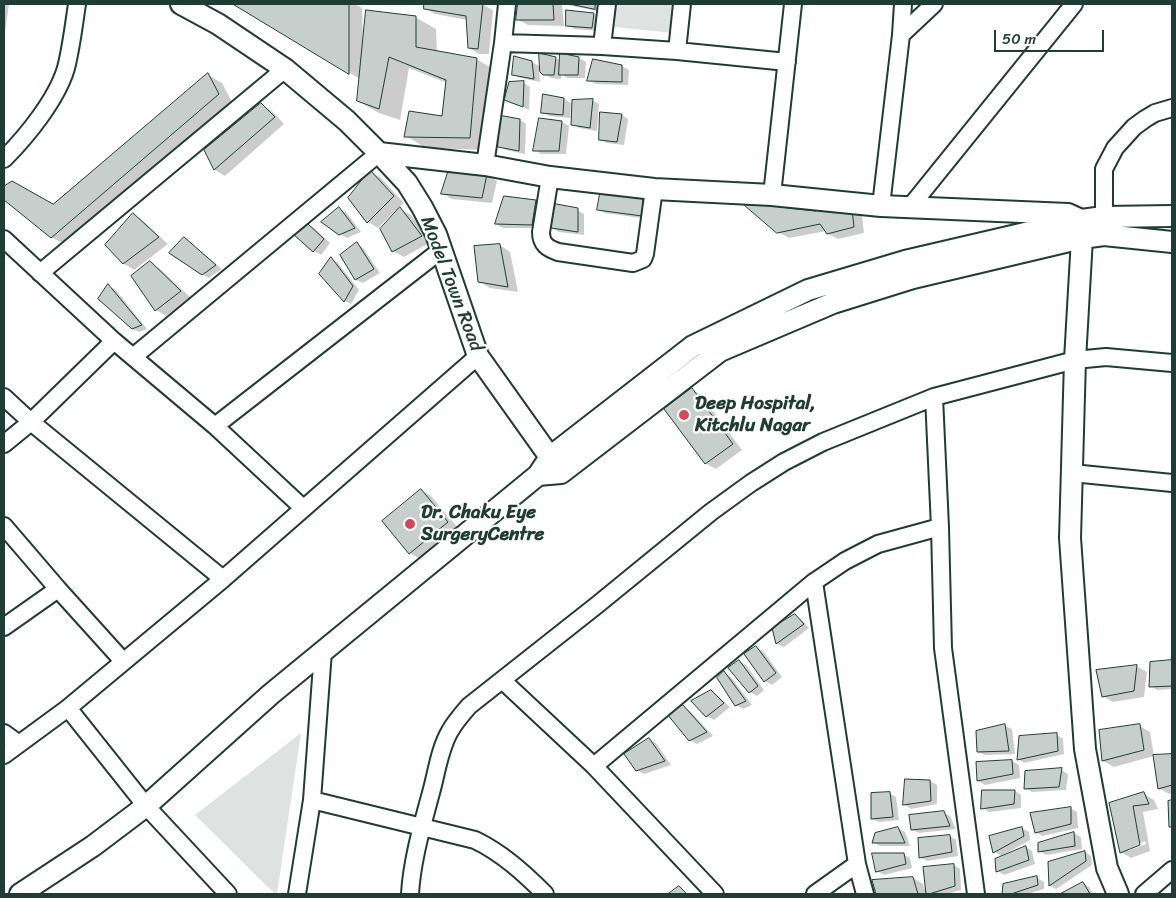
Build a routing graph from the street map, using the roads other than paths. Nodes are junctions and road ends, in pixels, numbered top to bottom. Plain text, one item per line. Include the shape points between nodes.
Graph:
1 (77, 4) edge
2 (181, 4) edge
3 (507, 4) edge
4 (606, 4) edge
5 (682, 4) edge
6 (793, 4) edge
7 (903, 4) edge
8 (934, 4) edge
9 (1074, 4) edge
10 (901, 35) junction
11 (503, 42) junction
12 (602, 46) junction
13 (677, 51) junction
14 (787, 62) junction
15 (285, 69) junction
16 (1172, 108) edge
17 (379, 153) junction
18 (4, 159) edge
19 (486, 165) junction
20 (550, 177) junction
21 (654, 190) junction
22 (772, 195) junction
23 (881, 206) junction
24 (910, 207) junction
25 (1172, 216) edge
26 (1104, 226) junction
27 (1082, 229) junction
28 (4, 239) edge
29 (1172, 242) edge
30 (442, 250) junction
31 (40, 274) junction
32 (114, 341) junction
33 (478, 356) junction
34 (133, 357) junction
35 (1075, 360) junction
36 (1172, 363) edge
37 (4, 397) edge
38 (934, 397) junction
39 (31, 422) junction
40 (215, 426) junction
41 (4, 444) edge
42 (556, 465) junction
43 (1072, 473) junction
44 (1172, 483) edge
45 (303, 508) junction
46 (4, 526) edge
47 (940, 527) junction
48 (223, 579) junction
49 (814, 582) junction
50 (58, 589) junction
51 (6, 622) edge
52 (323, 651) junction
53 (123, 661) junction
54 (502, 680) junction
55 (68, 708) junction
56 (4, 733) edge
57 (19, 744) junction
58 (4, 754) edge
59 (594, 766) junction
60 (312, 800) junction
61 (146, 806) junction
62 (422, 826) junction
63 (857, 864) junction
64 (1172, 870) edge
65 (973, 892) edge
66 (20, 894) edge
67 (228, 894) edge
68 (297, 894) edge
69 (410, 894) edge
70 (545, 894) edge
71 (715, 894) edge
72 (815, 894) edge
73 (864, 894) edge
74 (1118, 894) edge
75 (1144, 894) edge

1 - 18 street via 66,68 52,99
2 - 15 street, Model Town Road via 218,24
3 - 11 street
4 - 12 street
5 - 13 street
6 - 14 street
7 - 10 street
8 - 10 street
9 - 24 street
10 - 23 street
11 - 12 street
11 - 19 street
12 - 13 street
13 - 14 street
14 - 22 street
15 - 17 street, Model Town Road via 347,121
15 - 31 street
16 - 26 street via 1145,119 1116,148 1104,169
17 - 19 street
17 - 30 street, Model Town Road via 407,183
17 - 34 street
19 - 20 street
20 - 21 street
20 - 21 street via 541,240 558,252 633,263 646,254
21 - 22 street
22 - 23 street
23 - 24 street
24 - 27 street via 1068,214
25 - 26 street
26 - 27 street
26 - 29 street
27 - 35 street
27 - 42 street via 833,303 720,350
28 - 31 street
30 - 33 street, Model Town Road
30 - 40 street
31 - 32 street
32 - 34 street
32 - 39 street
33 - 42 street, Model Town Road
33 - 45 street
34 - 40 street
35 - 36 street via 1106,356
35 - 38 street
35 - 43 street
37 - 39 street
38 - 47 street
38 - 54 street via 823,442 751,483
39 - 41 street
39 - 48 street
40 - 45 street
42 - 52 street via 538,475
43 - 44 street
43 - 74 street via 1070,538 1085,749 1107,868
45 - 48 street
46 - 50 street
47 - 49 street via 878,544
47 - 65 street via 943,648
48 - 53 street
49 - 59 street
49 - 63 street
50 - 51 street
50 - 53 street
52 - 60 street
52 - 61 street
53 - 55 street
54 - 59 street
54 - 62 street via 469,706 450,730
55 - 57 street
55 - 61 street
56 - 57 street
57 - 58 street
59 - 71 street
60 - 62 street
60 - 68 street
61 - 66 street
61 - 67 street
62 - 69 street
62 - 70 street via 488,846 524,873
63 - 72 street
63 - 73 street
64 - 75 street

